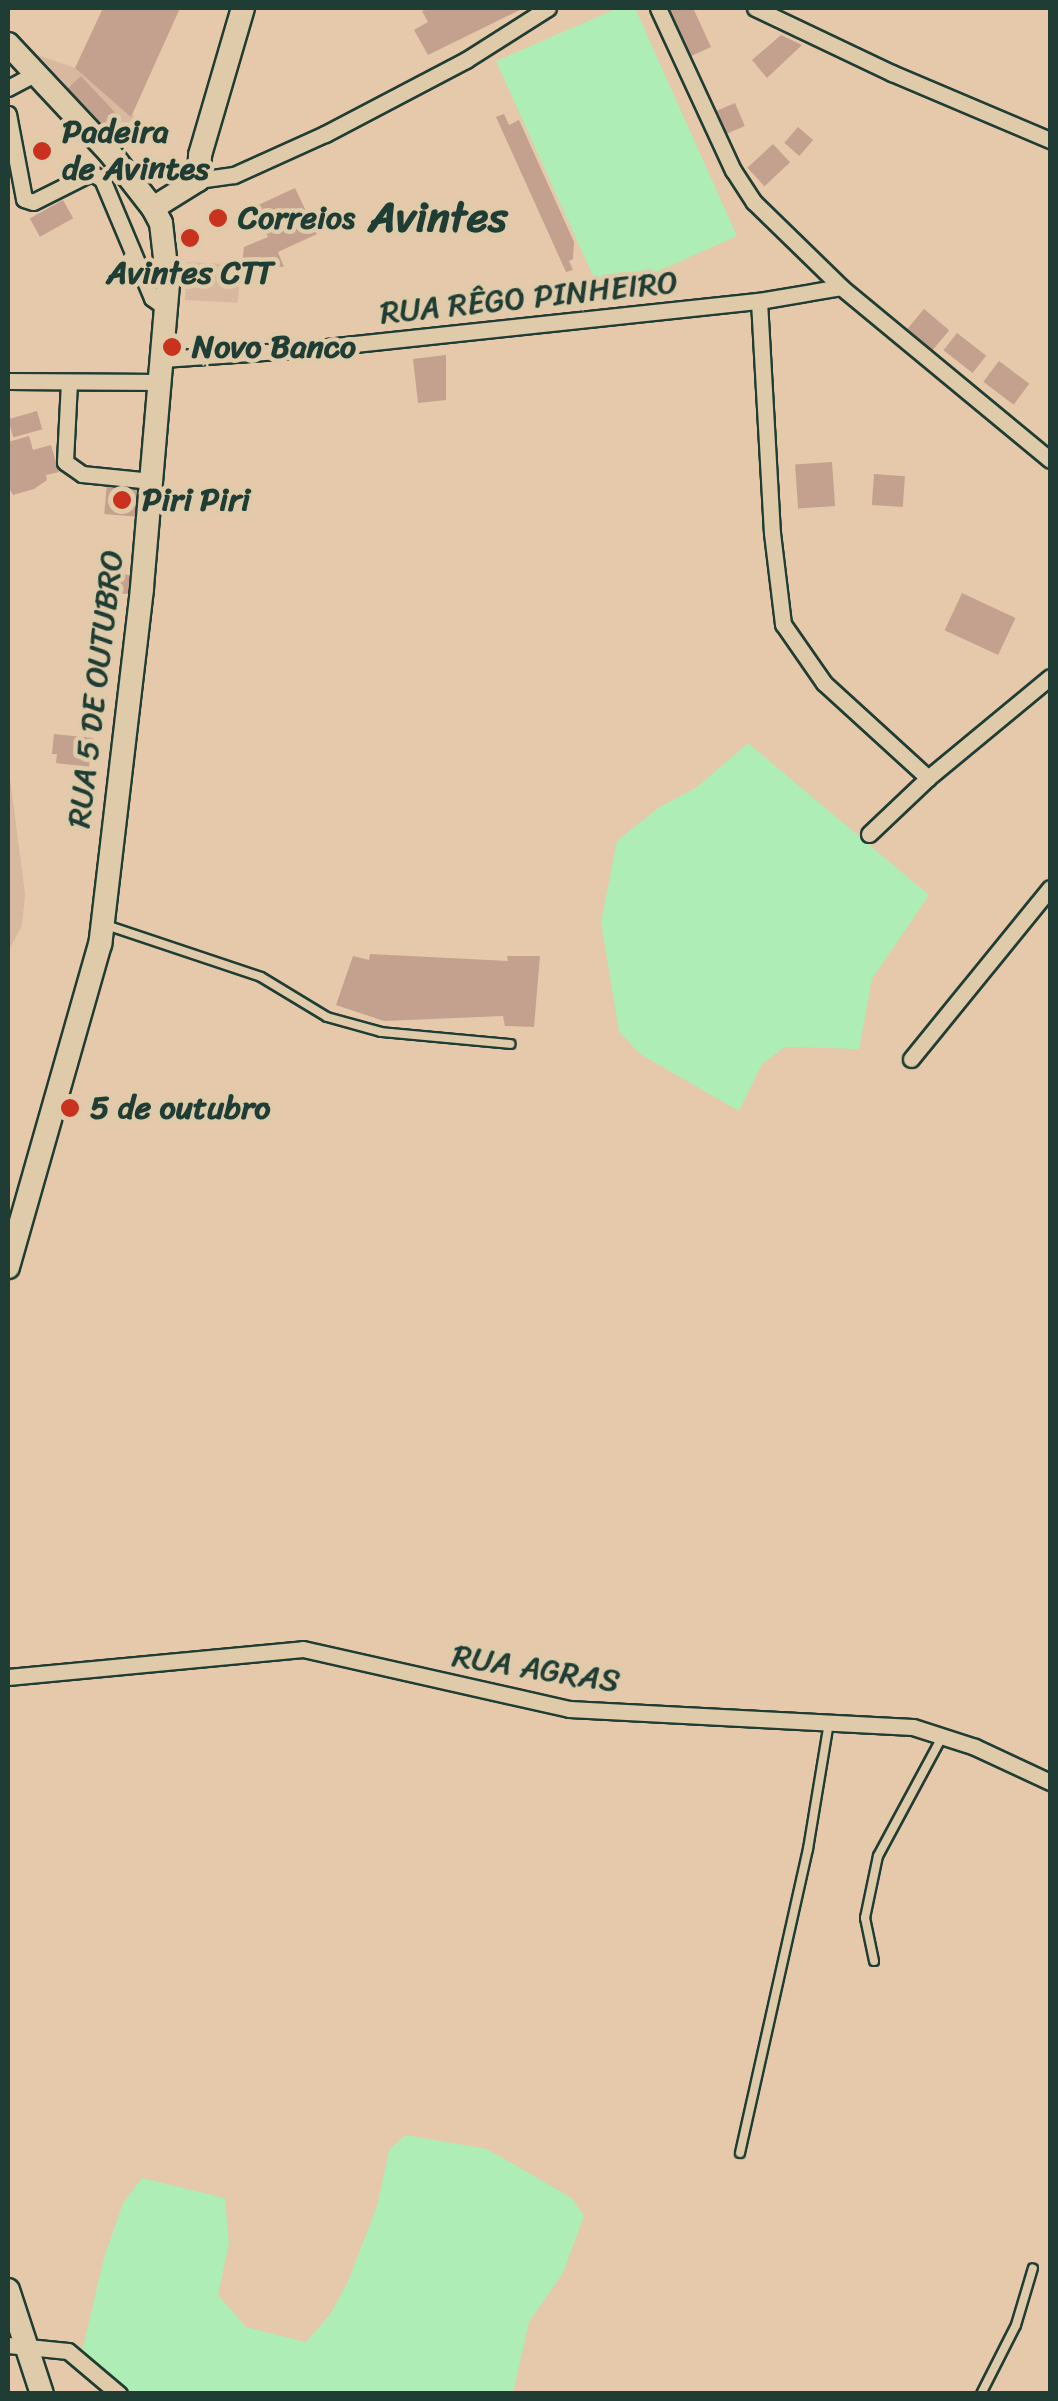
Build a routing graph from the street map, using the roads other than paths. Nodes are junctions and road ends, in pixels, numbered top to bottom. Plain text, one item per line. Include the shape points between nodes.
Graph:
1 (243, 8) edge
2 (548, 8) edge
3 (658, 8) edge
4 (755, 8) edge
5 (8, 44) edge
6 (34, 74) junction
7 (8, 88) edge
8 (8, 114) edge
9 (1050, 140) edge
10 (198, 180) junction
11 (153, 208) junction
12 (841, 287) junction
13 (759, 301) junction
14 (166, 308) junction
15 (163, 371) junction
16 (8, 381) edge
17 (70, 382) junction
18 (1050, 460) edge
19 (152, 482) junction
20 (1050, 677) edge
21 (928, 778) junction
22 (869, 834) dead end
23 (1050, 888) edge
24 (102, 924) junction
25 (510, 1044) dead end
26 (911, 1058) dead end
27 (16, 1215) edge
28 (8, 1267) edge
29 (8, 1677) edge
30 (829, 1720) junction
31 (942, 1736) junction
32 (1050, 1782) edge
33 (874, 1960) dead end
34 (740, 2153) dead end
35 (1033, 2268) dead end
36 (8, 2290) edge
37 (17, 2345) edge
38 (42, 2394) edge
39 (120, 2394) edge
40 (981, 2394) edge

1 - 10 street
2 - 10 street via 325,134 234,176
3 - 12 street via 733,170 754,202
4 - 9 street
5 - 6 street, RUA 5 DE OUTUBRO
6 - 7 street
6 - 11 street, RUA 5 DE OUTUBRO
8 - 14 street via 24,199 33,202 91,173 102,179 152,298
10 - 11 street
11 - 14 street, RUA 5 DE OUTUBRO via 162,223
12 - 13 street, RUA RÊGO PINHEIRO
12 - 18 street
13 - 15 street, RUA RÊGO PINHEIRO
13 - 21 street via 783,624 824,683
14 - 15 street, RUA 5 DE OUTUBRO
15 - 17 street, RUA RÊGO PINHEIRO
15 - 19 street, RUA 5 DE OUTUBRO
16 - 17 street, RUA RÊGO PINHEIRO
17 - 19 street via 66,462 82,474
19 - 24 street, RUA 5 DE OUTUBRO
20 - 21 street
21 - 22 street
23 - 26 street
24 - 25 lane via 261,977 326,1017 381,1032
24 - 27 street, RUA 5 DE OUTUBRO
27 - 28 street, RUA 5 DE OUTUBRO
29 - 30 street, RUA AGRAS via 303,1649 568,1709
30 - 31 street, RUA AGRAS
30 - 34 lane via 808,1848
31 - 32 street, RUA AGRAS
31 - 33 lane via 878,1856 865,1918
35 - 40 lane via 1016,2325
36 - 37 street
37 - 38 street
37 - 39 street via 68,2350

